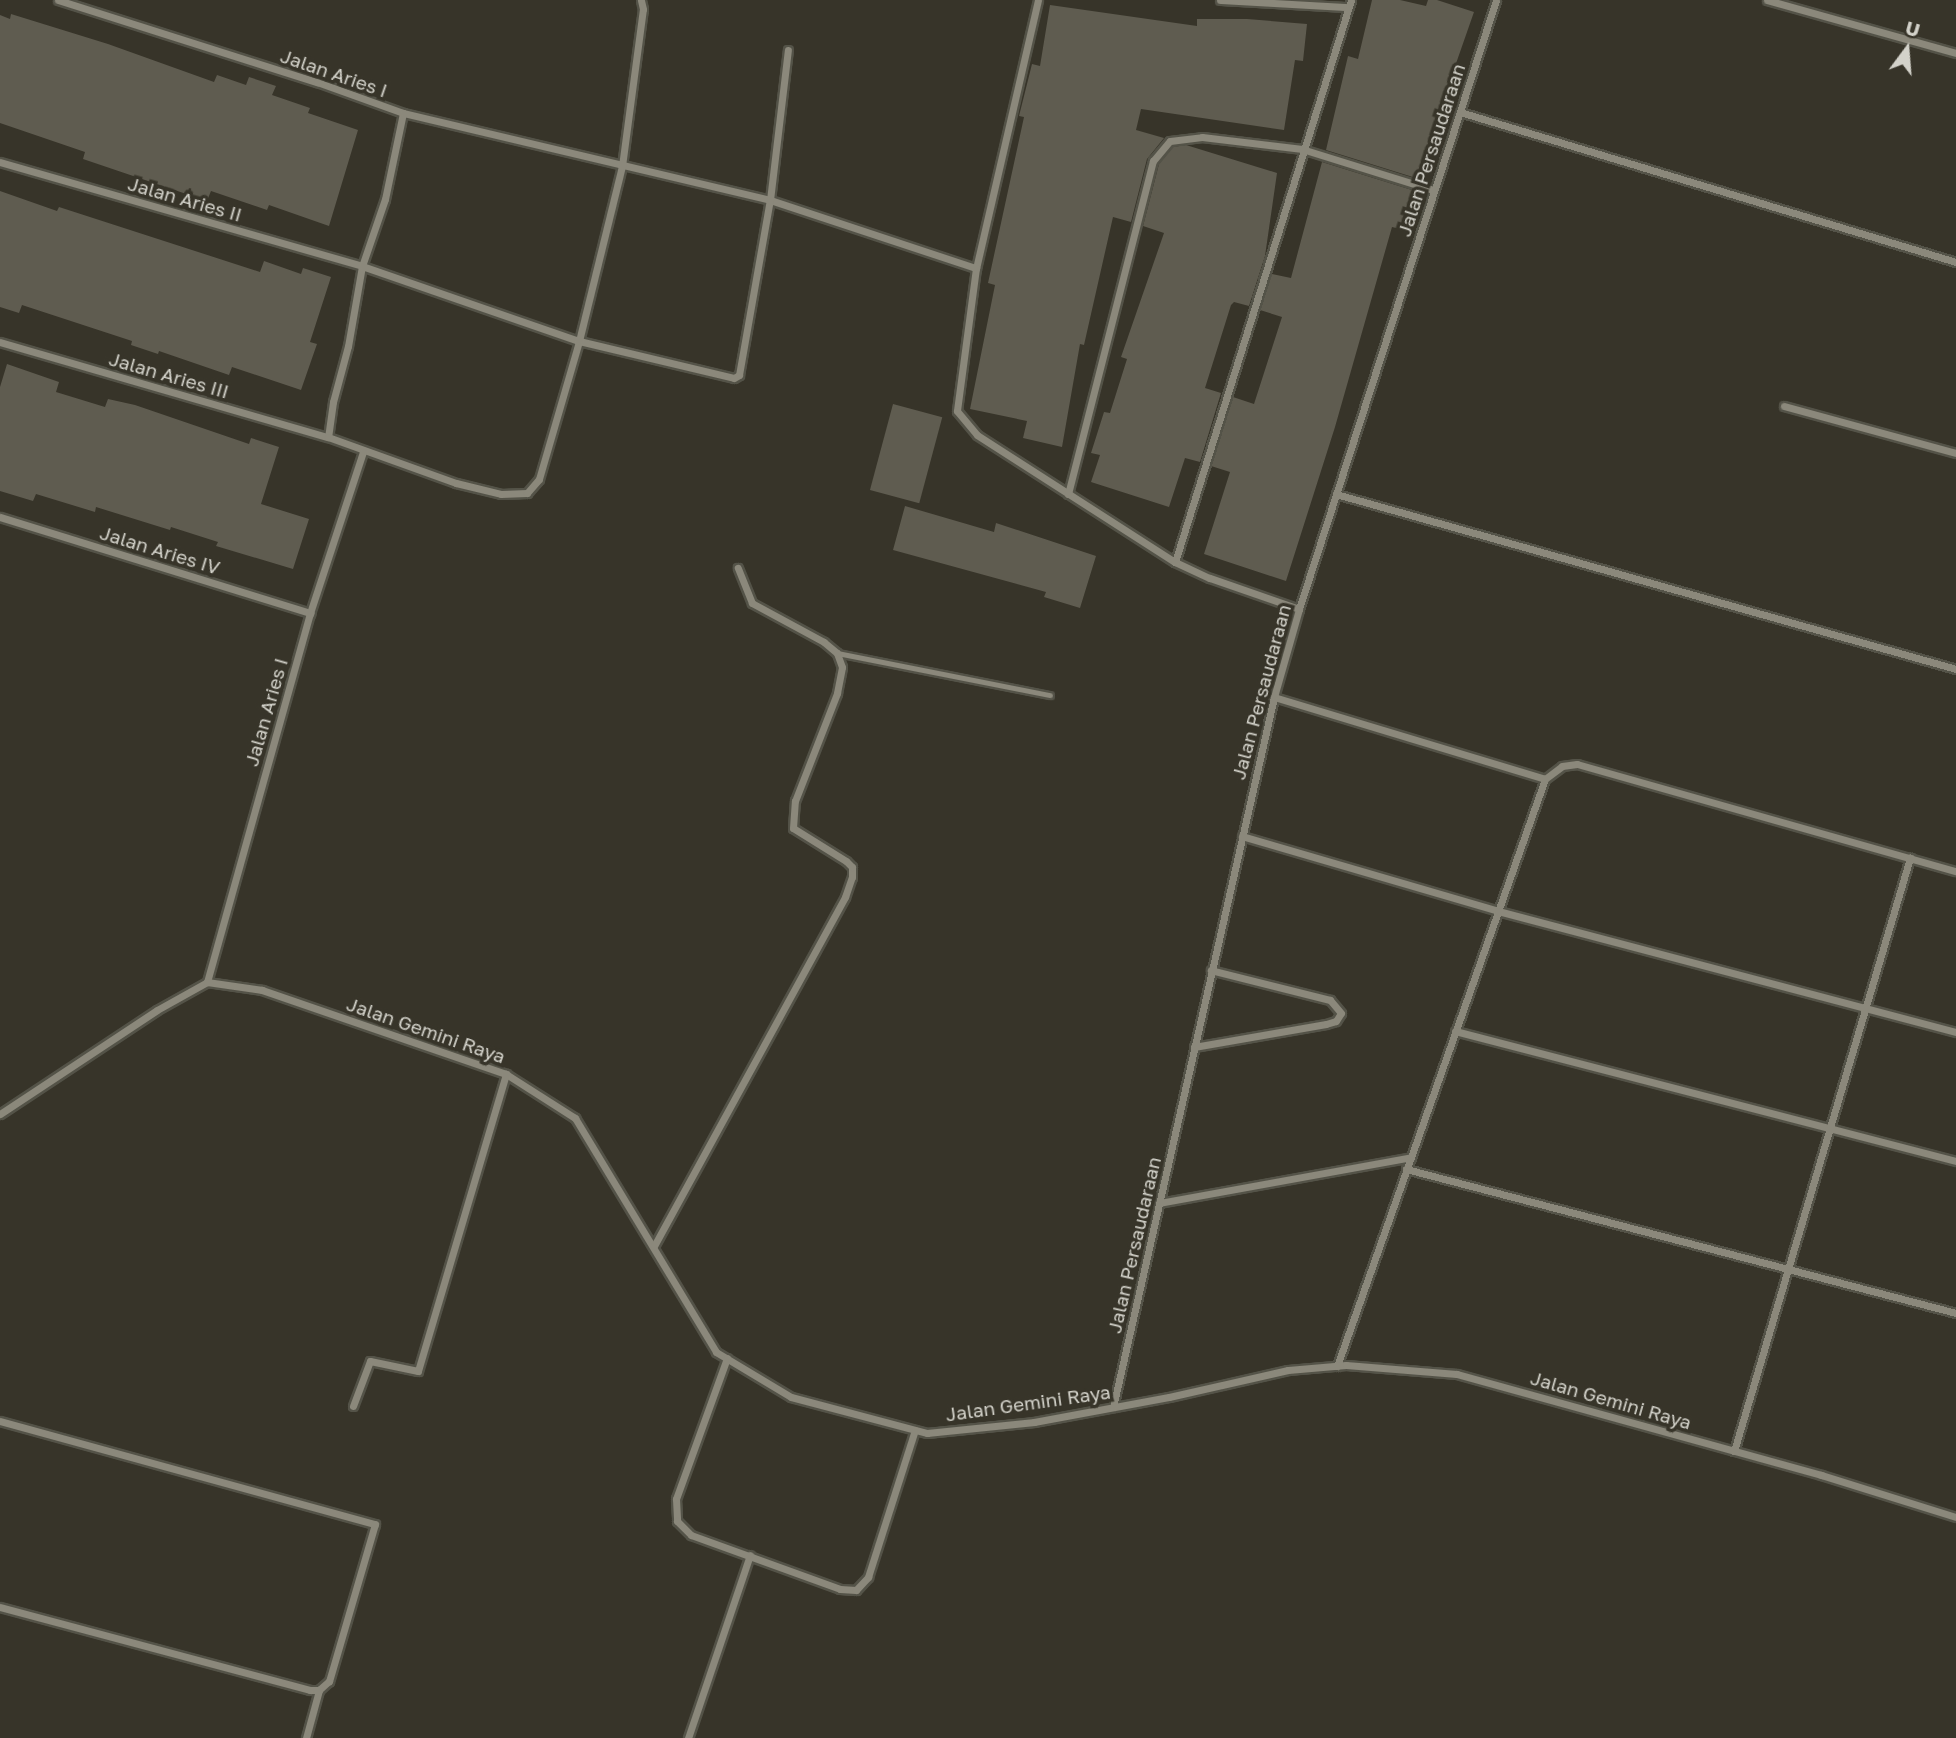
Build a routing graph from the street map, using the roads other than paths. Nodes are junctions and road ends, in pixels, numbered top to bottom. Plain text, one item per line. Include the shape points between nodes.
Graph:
1 (58, 0) edge
2 (641, 0) edge
3 (1038, 0) edge
4 (1220, 0) edge
5 (1486, 0) edge
6 (1767, 0) edge
7 (1495, 1) edge
8 (1348, 4) edge
9 (788, 50) dead end
10 (1956, 53) edge
11 (1460, 112) junction
12 (404, 113) junction
13 (1303, 149) junction
14 (0, 162) edge
15 (622, 166) junction
16 (1434, 190) junction
17 (770, 200) junction
18 (1956, 262) edge
19 (362, 267) junction
20 (976, 268) junction
21 (579, 341) junction
22 (0, 342) edge
23 (1784, 406) dead end
24 (328, 437) junction
25 (363, 452) junction
26 (1956, 453) edge
27 (1068, 494) junction
28 (1336, 494) junction
29 (0, 517) edge
30 (1175, 562) junction
31 (738, 568) dead end
32 (1299, 609) junction
33 (310, 613) junction
34 (837, 653) junction
35 (1956, 669) edge
36 (1050, 695) dead end
37 (1274, 698) junction
38 (1545, 779) junction
39 (1241, 836) junction
40 (1910, 858) junction
41 (1956, 871) edge
42 (1498, 911) junction
43 (1211, 970) junction
44 (207, 982) junction
45 (1866, 1008) junction
46 (1455, 1031) junction
47 (1956, 1032) edge
48 (1194, 1047) junction
49 (506, 1074) junction
50 (0, 1114) edge
51 (1830, 1128) junction
52 (1411, 1157) junction
53 (1956, 1161) edge
54 (1406, 1169) junction
55 (1159, 1203) junction
56 (654, 1246) junction
57 (1788, 1269) junction
58 (1956, 1313) edge
59 (727, 1358) junction
60 (1337, 1366) junction
61 (353, 1406) dead end
62 (1113, 1407) junction
63 (0, 1421) edge
64 (915, 1430) junction
65 (1734, 1451) junction
66 (1956, 1517) edge
67 (750, 1555) junction
68 (0, 1607) edge
69 (319, 1690) junction
70 (306, 1738) edge
71 (688, 1738) edge

1 - 12 street, Jalan Aries I
2 - 15 street
3 - 20 street
4 - 8 street
5 - 7 street
6 - 10 street
7 - 11 street, Jalan Persaudaraan
8 - 13 street
9 - 17 street
11 - 16 street, Jalan Persaudaraan
11 - 18 street
12 - 15 street
12 - 19 street, Jalan Aries I via 385,199
13 - 16 street
13 - 27 street via 1202,137 1170,141 1153,161
13 - 30 street
14 - 19 street, Jalan Aries II
15 - 17 street
15 - 21 street
16 - 28 street, Jalan Persaudaraan
17 - 20 street
17 - 21 street, Jalan Aries II via 738,377
19 - 21 street, Jalan Aries II
19 - 24 street, Jalan Aries I
20 - 27 street via 957,411 977,435
21 - 25 street, Jalan Aries III via 539,479 527,493 500,494 456,483
22 - 24 street, Jalan Aries III
23 - 26 street
24 - 25 street, Jalan Aries III
25 - 33 street, Jalan Aries I
27 - 30 street
28 - 32 street, Jalan Persaudaraan
28 - 35 street
29 - 33 street, Jalan Aries IV
30 - 32 street
31 - 34 street via 752,603
32 - 37 street, Jalan Persaudaraan
33 - 44 street, Jalan Aries I
34 - 36 lane
34 - 56 street via 842,667 837,693 795,801 793,828 846,861 852,867 852,877 839,909
37 - 38 street
37 - 39 street, Jalan Persaudaraan
38 - 40 street via 1562,766 1577,764
38 - 42 street
39 - 42 street
39 - 43 street, Jalan Persaudaraan
40 - 41 street
40 - 45 street
42 - 45 street
42 - 46 street
43 - 48 street, Jalan Persaudaraan
43 - 48 street via 1331,1000 1341,1013 1326,1024
44 - 49 street, Jalan Gemini Raya via 262,990
44 - 50 street
45 - 47 street
45 - 51 street
46 - 51 street
46 - 52 street
48 - 55 street, Jalan Persaudaraan
49 - 56 street, Jalan Gemini Raya via 575,1118
49 - 61 street via 418,1371 370,1362
51 - 53 street
51 - 57 street
52 - 54 street
52 - 55 street
54 - 57 street
54 - 60 street
55 - 62 street, Jalan Persaudaraan
56 - 59 street, Jalan Gemini Raya via 716,1352
57 - 58 street
57 - 65 street
59 - 64 street, Jalan Gemini Raya via 791,1396
59 - 67 street via 675,1510 682,1529
60 - 62 street, Jalan Gemini Raya via 1288,1370
60 - 65 street, Jalan Gemini Raya via 1457,1374
62 - 64 street, Jalan Gemini Raya via 1034,1422 927,1433
63 - 69 street via 375,1524 329,1681
64 - 67 street via 863,1585 856,1590 840,1589
65 - 66 street, Jalan Gemini Raya
67 - 71 street
68 - 69 street
69 - 70 street

